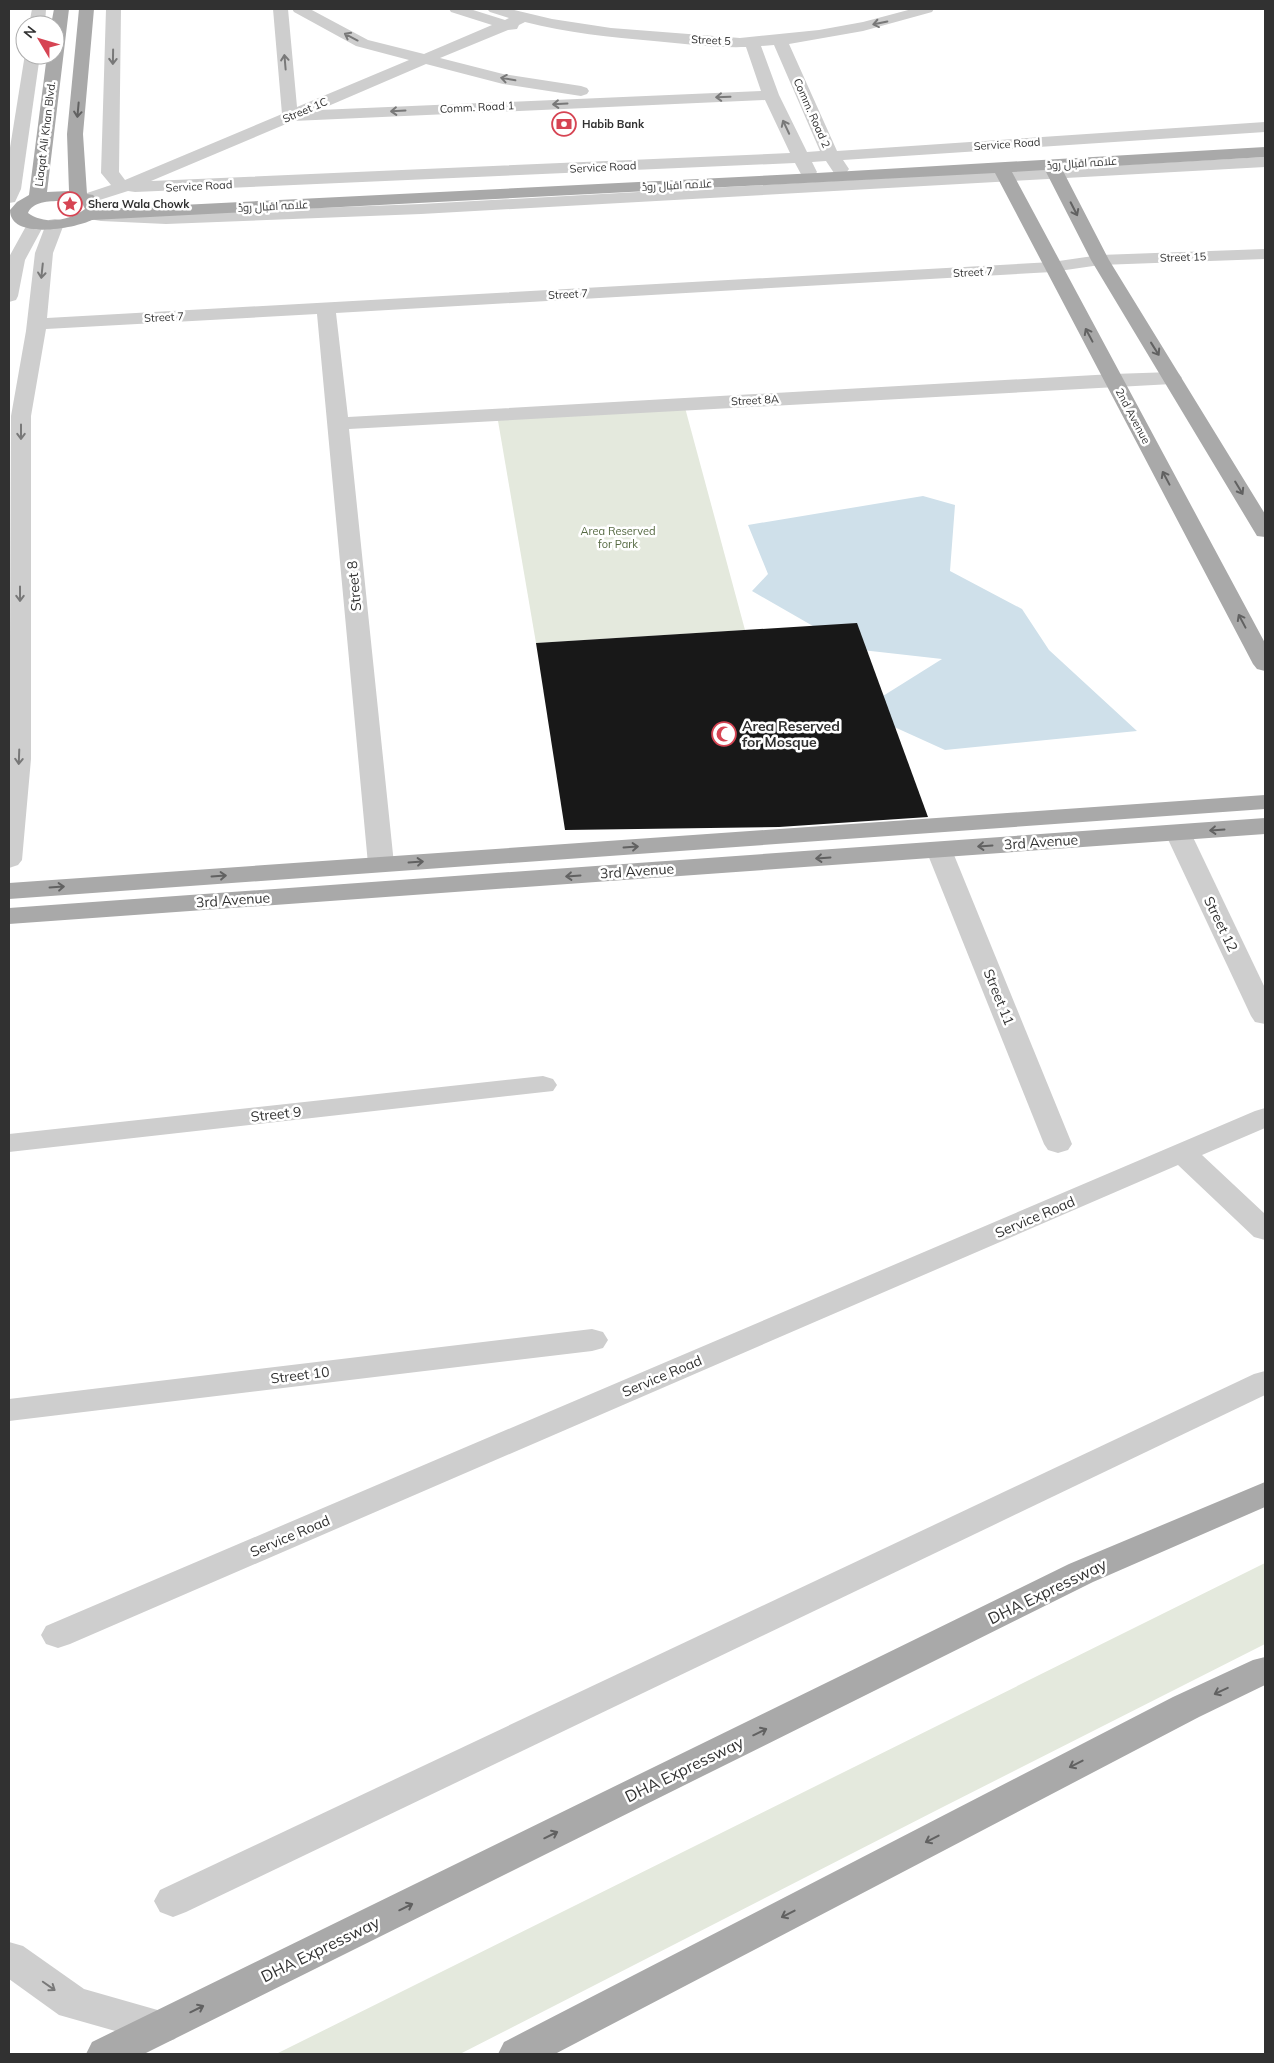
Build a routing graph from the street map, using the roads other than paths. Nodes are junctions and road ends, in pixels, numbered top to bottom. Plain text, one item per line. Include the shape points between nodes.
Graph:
1 (61, 9) edge
2 (87, 9) edge
3 (114, 9) edge
4 (280, 9) edge
5 (300, 9) edge
6 (456, 9) edge
7 (495, 9) edge
8 (927, 9) edge
9 (522, 18) junction
10 (506, 25) junction
11 (779, 39) junction
12 (753, 45) junction
13 (424, 60) junction
14 (31, 65) edge
15 (772, 95) junction
16 (642, 100) junction
17 (290, 116) junction
18 (1265, 126) edge
19 (1265, 139) edge
20 (1265, 152) edge
21 (1265, 162) edge
22 (1053, 169) junction
23 (840, 170) junction
24 (807, 172) junction
25 (1003, 172) junction
26 (125, 186) junction
27 (86, 203) junction
28 (24, 209) edge
29 (9, 231) edge
30 (1265, 254) edge
31 (1100, 260) junction
32 (1052, 267) junction
33 (9, 296) edge
34 (326, 308) junction
35 (36, 324) junction
36 (1172, 378) junction
37 (1113, 380) junction
38 (339, 424) junction
39 (1265, 531) edge
40 (1265, 664) edge
41 (1265, 802) edge
42 (1265, 826) edge
43 (1178, 833) junction
44 (939, 850) junction
45 (9, 860) edge
46 (381, 864) junction
47 (9, 891) edge
48 (9, 916) edge
49 (1265, 1016) edge
50 (543, 1085) dead end
51 (1265, 1117) edge
52 (9, 1143) edge
53 (1058, 1144) dead end
54 (1182, 1153) junction
55 (1265, 1230) edge
56 (592, 1340) dead end
57 (1265, 1382) edge
58 (9, 1410) edge
59 (1265, 1494) edge
60 (58, 1635) dead end
61 (1265, 1670) edge
62 (173, 1901) dead end
63 (9, 1958) edge
64 (161, 2027) junction
65 (106, 2054) edge
66 (518, 2054) edge

1 - 28 main road, Liaqat Ali Khan Blvd.
2 -> 27 main road via 75,134
3 -> 26 street via 110,173
17 -> 4 street
13 -> 5 street via 362,43
6 - 10 street, Street 5
7 - 9 street, Street 5
8 -> 11 street, Street 5 via 894,20 836,32
9 - 10 street, Street 1C
9 - 12 street, Street 5 via 630,35
10 - 12 street, Street 5 via 630,43 705,49
10 - 13 street, Street 1C
11 - 12 street, Street 5
11 - 23 street, Comm. Road 2
12 - 15 street
16 -> 13 street via 503,79
13 - 17 street, Street 1C
14 - 28 street, Liaqat Ali Khan Blvd.
15 -> 16 street, Comm. Road 1
24 -> 15 street
16 -> 17 street, Comm. Road 1
17 - 26 street, Street 1C
18 - 23 street, Service Road
19 - 23 main road
20 - 22 main road, علامہ اقبال روڈ
21 - 22 street, Service Road
22 - 25 street, Service Road
22 -> 31 main road
23 - 24 street, Service Road
23 - 24 main road
23 - 25 street, Service Road
24 - 26 street, Service Road
24 - 27 main road via 143,195
24 - 27 street, Service Road via 248,217 166,219
25 - 32 main road, 2nd Avenue
26 - 27 street, Street 1C
27 - 28 main road via 56,196
27 - 28 main road via 80,220
28 - 29 main road
28 - 33 street
28 -> 35 street via 44,253
30 - 31 street, Street 15
31 - 32 street, Street 7
31 -> 36 main road
32 - 34 street, Street 7
37 -> 32 main road, 2nd Avenue
34 - 35 street, Street 7
34 - 38 street, Street 8
35 -> 45 street via 21,416 19,759
36 - 37 street, Street 8A
36 -> 39 main road
37 - 38 street, Street 8A
40 -> 37 main road, 2nd Avenue
38 - 46 street, Street 8
46 -> 41 main road, 3rd Avenue
42 -> 43 main road, 3rd Avenue
43 -> 44 main road, 3rd Avenue
43 - 49 street, Street 12
44 -> 48 main road, 3rd Avenue
44 - 53 street, Street 11
47 -> 46 main road, 3rd Avenue
50 - 52 street, Street 9
51 - 54 street, Service Road
54 - 55 street
54 - 60 street, Service Road
56 - 58 street, Street 10
57 - 62 street
64 -> 59 main road, DHA Expressway via 1081,1573
61 -> 66 main road via 1186,1707
63 -> 64 street via 73,2003
64 - 65 main road, DHA Expressway

